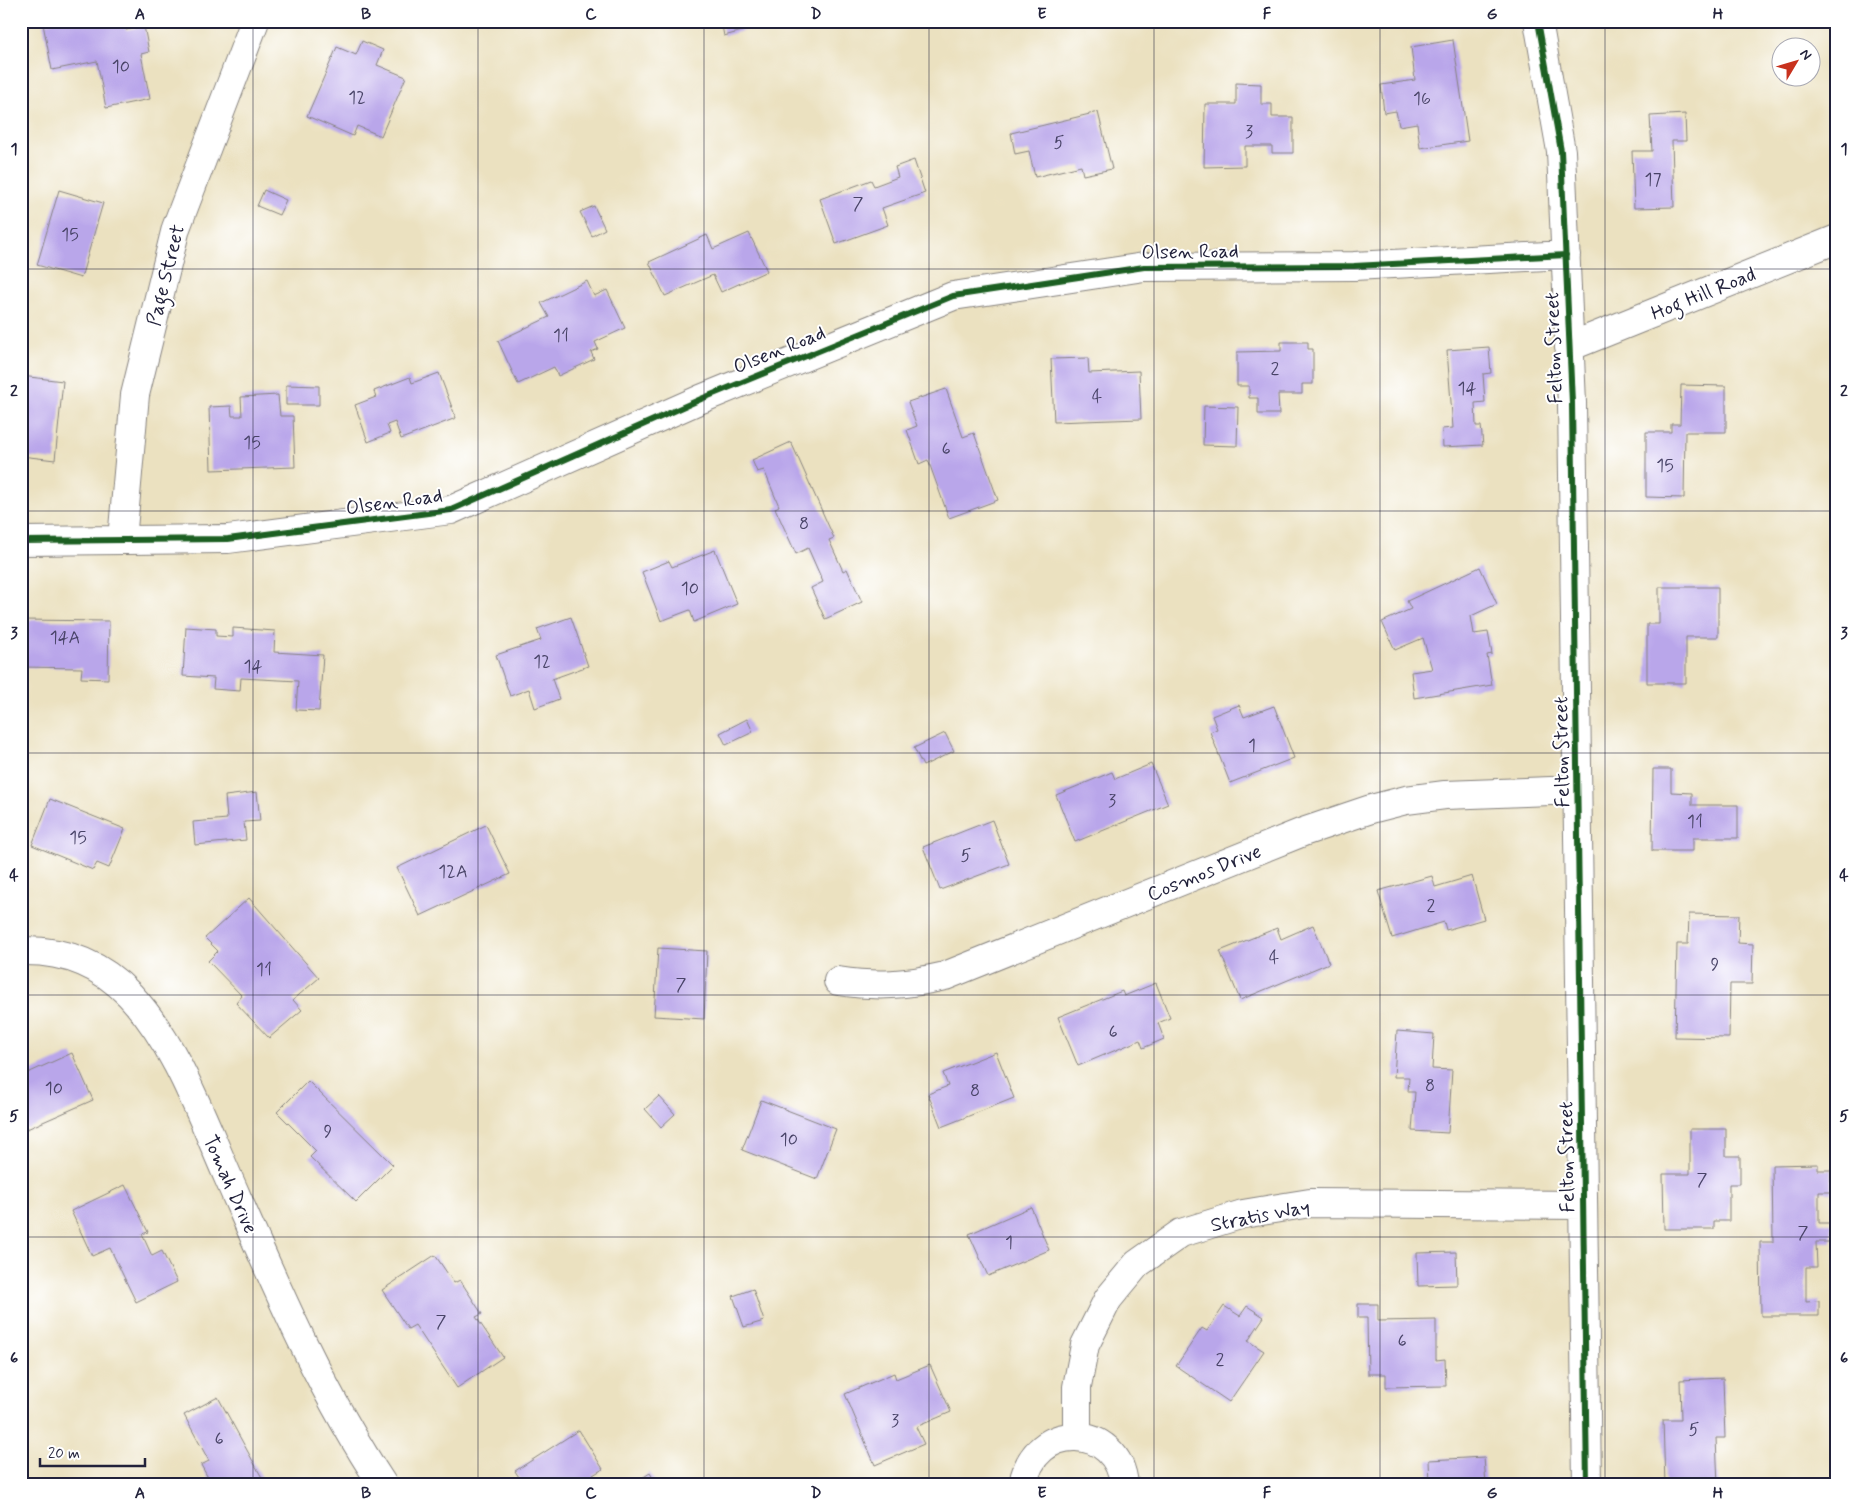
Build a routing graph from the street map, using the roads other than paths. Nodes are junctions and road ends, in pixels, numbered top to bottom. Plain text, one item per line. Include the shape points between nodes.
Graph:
1 (255, 21) edge
2 (1538, 21) edge
3 (1837, 239) edge
4 (1566, 255) junction
5 (1569, 346) junction
6 (122, 540) junction
7 (21, 541) edge
8 (1577, 790) junction
9 (21, 951) edge
10 (838, 981) dead end
11 (1583, 1205) junction
12 (1077, 1436) junction
13 (383, 1485) edge
14 (1023, 1485) edge
15 (1124, 1485) edge
16 (1587, 1485) edge

1 - 6 street, Page Street via 176,228 135,395
2 - 4 street, Felton Street via 1561,151
3 - 5 street, Hog Hill Road
4 - 5 street, Felton Street
4 - 6 street, Olsen Road via 1354,266 1144,267 952,296 701,399 451,510 228,539
5 - 8 street, Felton Street
6 - 7 street, Olsen Road
8 - 10 street, Cosmos Drive via 1446,795 1371,809 1303,832 945,976 891,985
8 - 11 street, Felton Street
9 - 13 street, Tomah Drive via 43,950 72,956 104,972 154,1023 179,1069 321,1380
11 - 12 street, Stratis Way via 1310,1203 1243,1214 1181,1233 1137,1264 1108,1299 1085,1344 1077,1387
11 - 16 street, Felton Street
12 - 14 street via 1060,1438 1046,1445 1025,1471
12 - 15 street via 1107,1449 1117,1461 1124,1476

